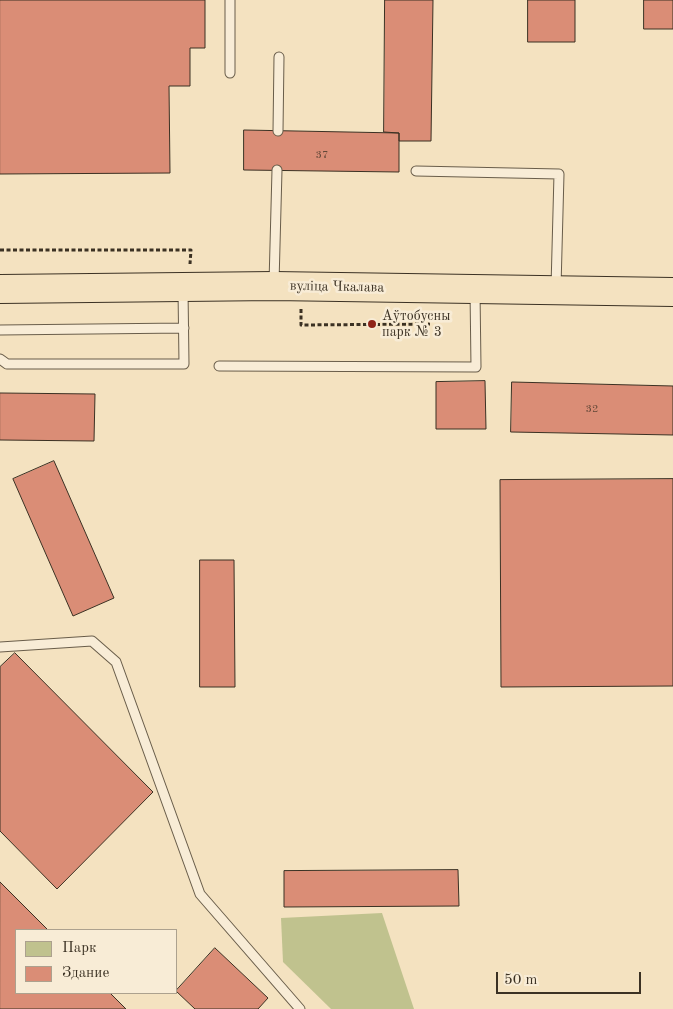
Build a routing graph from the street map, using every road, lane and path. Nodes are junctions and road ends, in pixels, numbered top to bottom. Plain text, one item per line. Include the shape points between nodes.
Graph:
1 (230, 0) edge
2 (279, 57) dead end
3 (230, 73) dead end
4 (278, 131) dead end
5 (277, 170) dead end
6 (416, 171) dead end
7 (0, 250) edge
8 (187, 277) junction
9 (288, 286) junction
10 (474, 288) junction
11 (0, 289) edge
12 (556, 290) junction
13 (673, 292) edge
14 (430, 324) dead end
15 (184, 328) junction
16 (0, 330) edge
17 (0, 359) edge
18 (219, 366) dead end
19 (0, 647) edge
20 (300, 1009) edge

1 - 3 lane
2 - 4 lane
5 - 9 lane
6 - 12 lane via 559,174
7 - 8 path via 191,250
8 - 9 highway, вуліца Чкалава
8 - 11 highway, вуліца Чкалава
8 - 15 lane
9 - 10 highway, вуліца Чкалава
9 - 14 path via 301,325
10 - 12 highway, вуліца Чкалава
10 - 18 lane via 476,367
12 - 13 highway, вуліца Чкалава
15 - 16 lane
15 - 17 lane via 184,364 7,364
19 - 20 lane via 92,641 116,662 200,894

